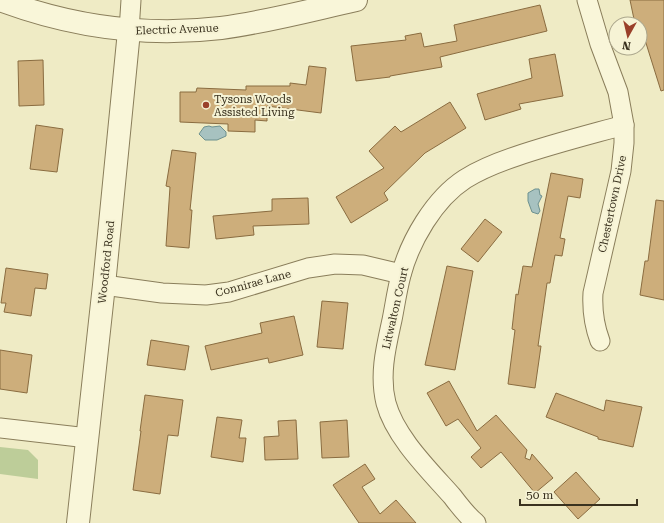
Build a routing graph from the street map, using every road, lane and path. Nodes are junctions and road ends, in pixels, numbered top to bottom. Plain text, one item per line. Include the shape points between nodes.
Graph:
1 (0, 0) edge
2 (131, 0) edge
3 (356, 0) edge
4 (587, 0) edge
5 (129, 31) junction
6 (624, 124) junction
7 (401, 274) junction
8 (104, 285) junction
9 (600, 341) dead end
10 (0, 428) edge
11 (88, 438) junction
12 (78, 523) edge
13 (476, 523) edge

1 - 5 street, Electric Avenue via 69,22
2 - 5 street, Woodford Road
3 - 5 street, Electric Avenue via 221,28
4 - 6 street, Chestertown Drive via 618,92
5 - 8 street, Woodford Road
6 - 7 street, Litwalton Court via 540,148 490,166 464,180 443,199 425,221 411,246
6 - 9 street, Chestertown Drive via 621,171 593,293 592,311
7 - 8 street, Connirae Lane via 363,265 334,264 308,268 229,292 206,295 162,293
7 - 13 street, Litwalton Court via 384,356 386,402 397,429 421,461
8 - 11 street, Woodford Road
10 - 11 street
11 - 12 street, Woodford Road

